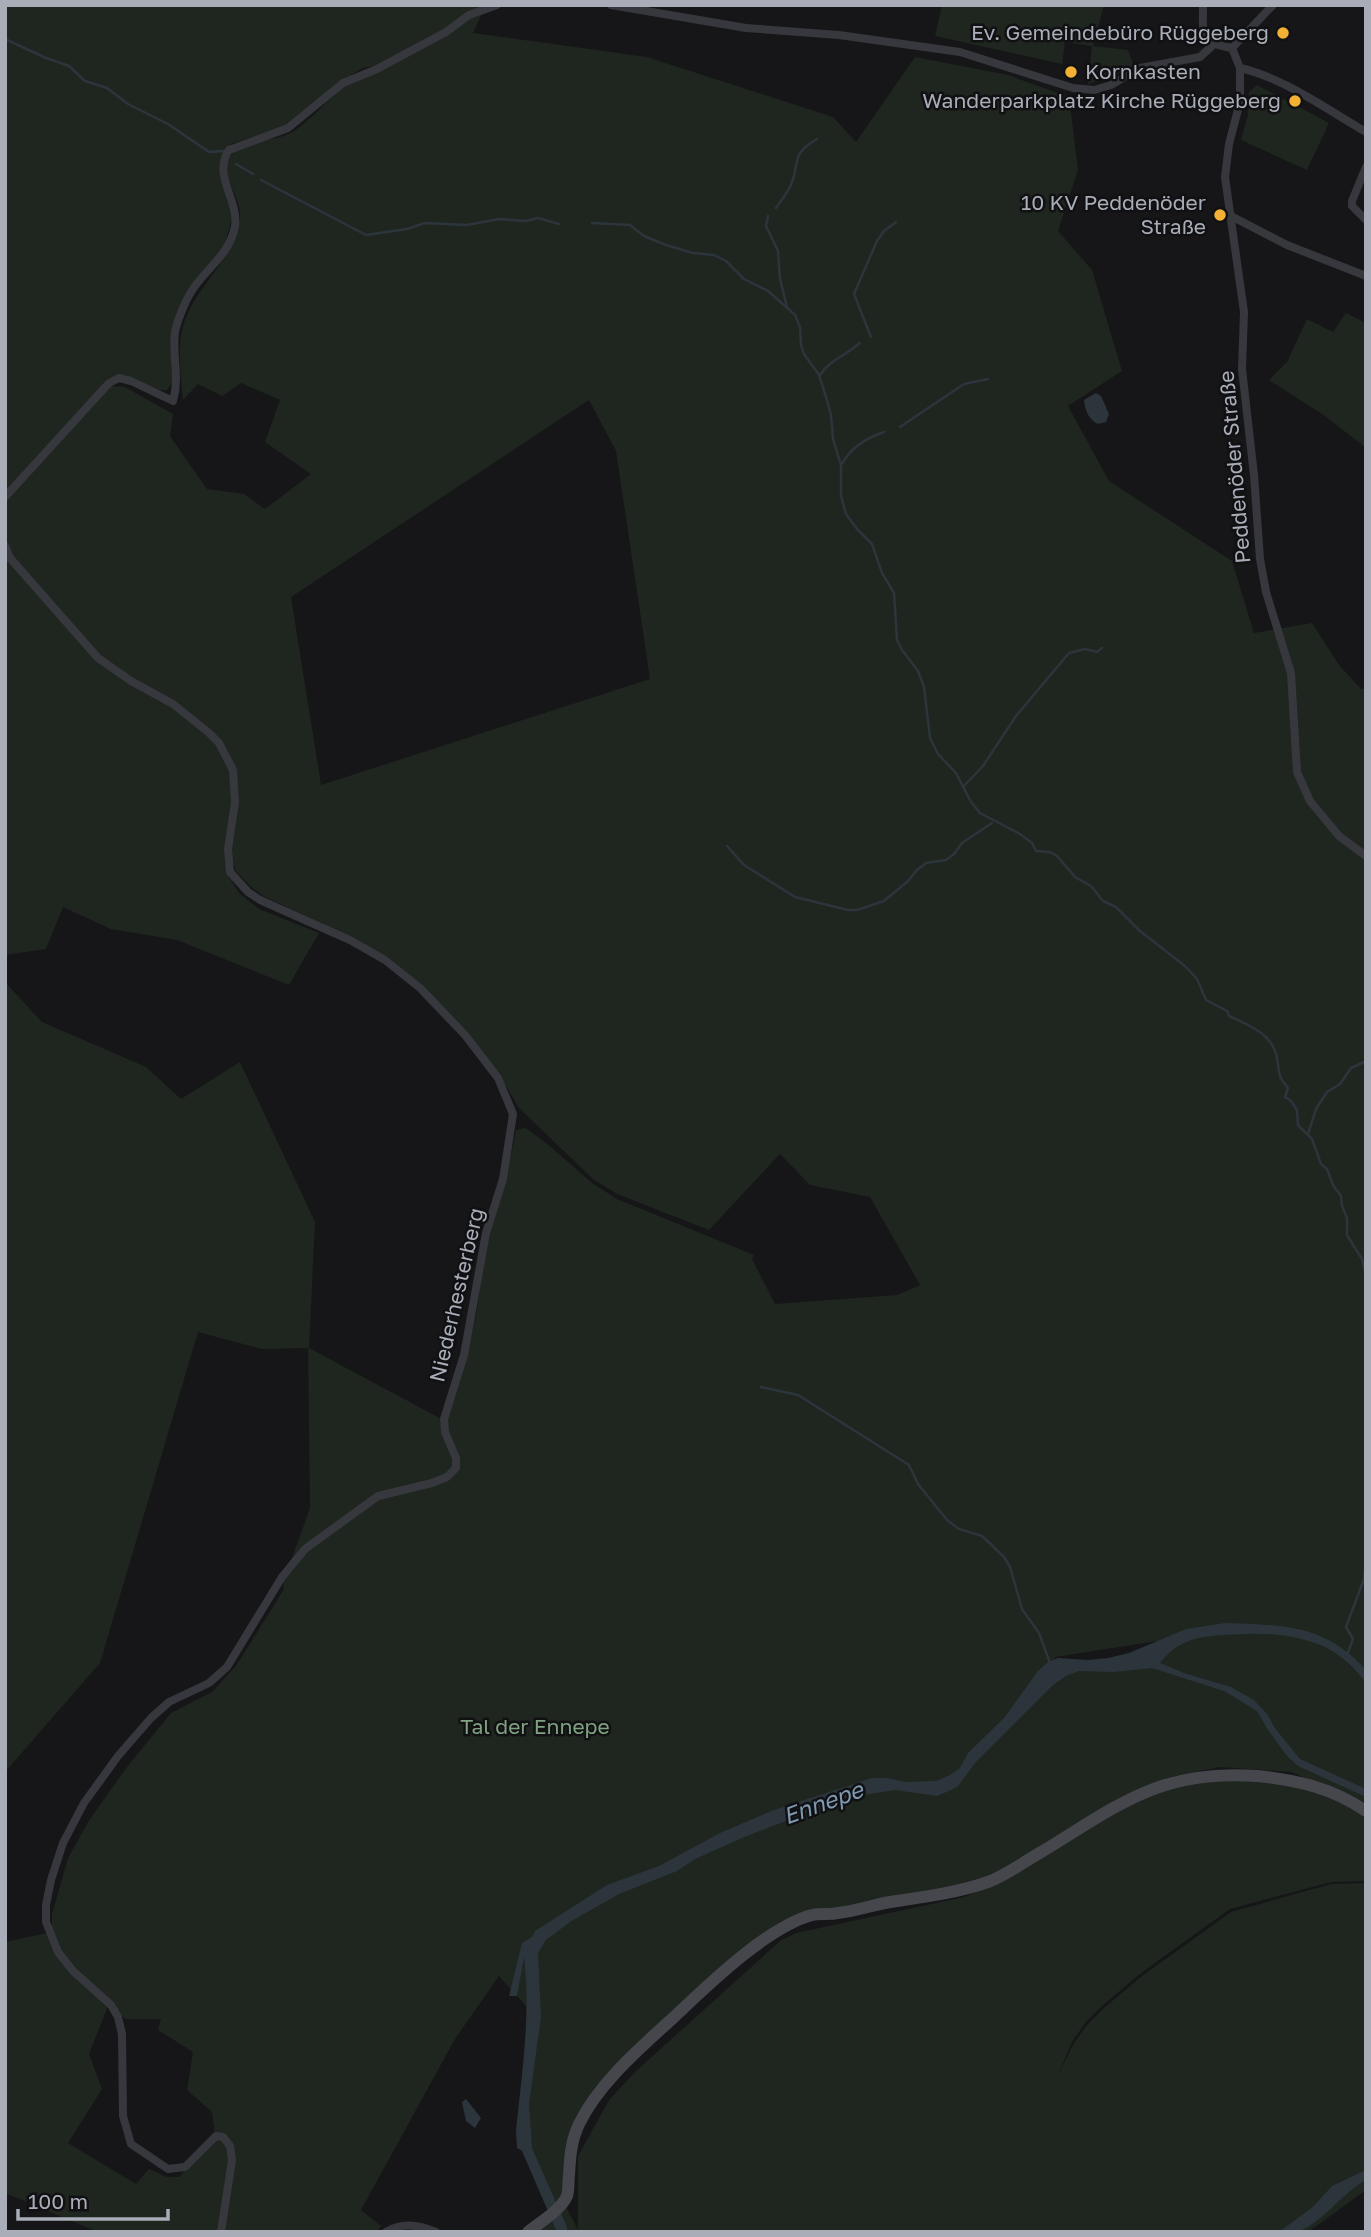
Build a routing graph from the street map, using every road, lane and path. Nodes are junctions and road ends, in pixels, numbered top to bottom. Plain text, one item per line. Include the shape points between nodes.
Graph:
1 (497, 5) edge
2 (611, 5) edge
3 (1203, 5) edge
4 (1273, 5) edge
5 (1213, 45) junction
6 (1232, 48) junction
7 (1240, 68) junction
8 (1366, 132) edge
9 (1366, 166) edge
10 (1231, 216) junction
11 (1366, 220) edge
12 (1366, 276) edge
13 (5, 497) edge
14 (5, 546) edge
15 (1366, 856) edge
16 (1366, 1811) edge
17 (221, 2232) edge
18 (386, 2232) edge
19 (436, 2232) edge
20 (528, 2232) edge

1 - 13 street via 469,15 446,32 343,83 288,128 229,150 223,176 236,214 234,229 217,262 190,292 175,331 173,401 131,381 119,378 109,383
2 - 5 street via 746,28 960,52 1073,88 1094,90 1140,68 1200,57
3 - 5 street via 1203,31
4 - 6 street
5 - 6 street
6 - 7 street, Peddenöder Straße
7 - 8 street via 1278,82
7 - 10 street, Peddenöder Straße via 1240,102 1225,177
9 - 11 street via 1352,201
10 - 12 street via 1287,245
10 - 15 street, Peddenöder Straße via 1244,312 1242,369 1260,559 1291,673 1297,772 1310,801 1339,836
14 - 17 street, Niederhesterberg via 10,558 98,658 173,704 219,743 233,770 230,872 248,892 350,940 420,988 498,1078 513,1114 464,1355 444,1419 456,1468 432,1483 378,1496 305,1549 282,1577 227,1667 209,1683 169,1702 118,1756 79,1813 51,1881 46,1922 54,1944 73,1971 118,2017 122,2116 131,2144 168,2169 185,2167 216,2136 230,2146
16 - 20 street via 1313,1784 1248,1776 1185,1779 1121,1803 990,1881 928,1898 813,1915 786,1926 764,1938 673,2018 593,2100 571,2145 568,2190 561,2204
18 - 19 street via 410,2225

